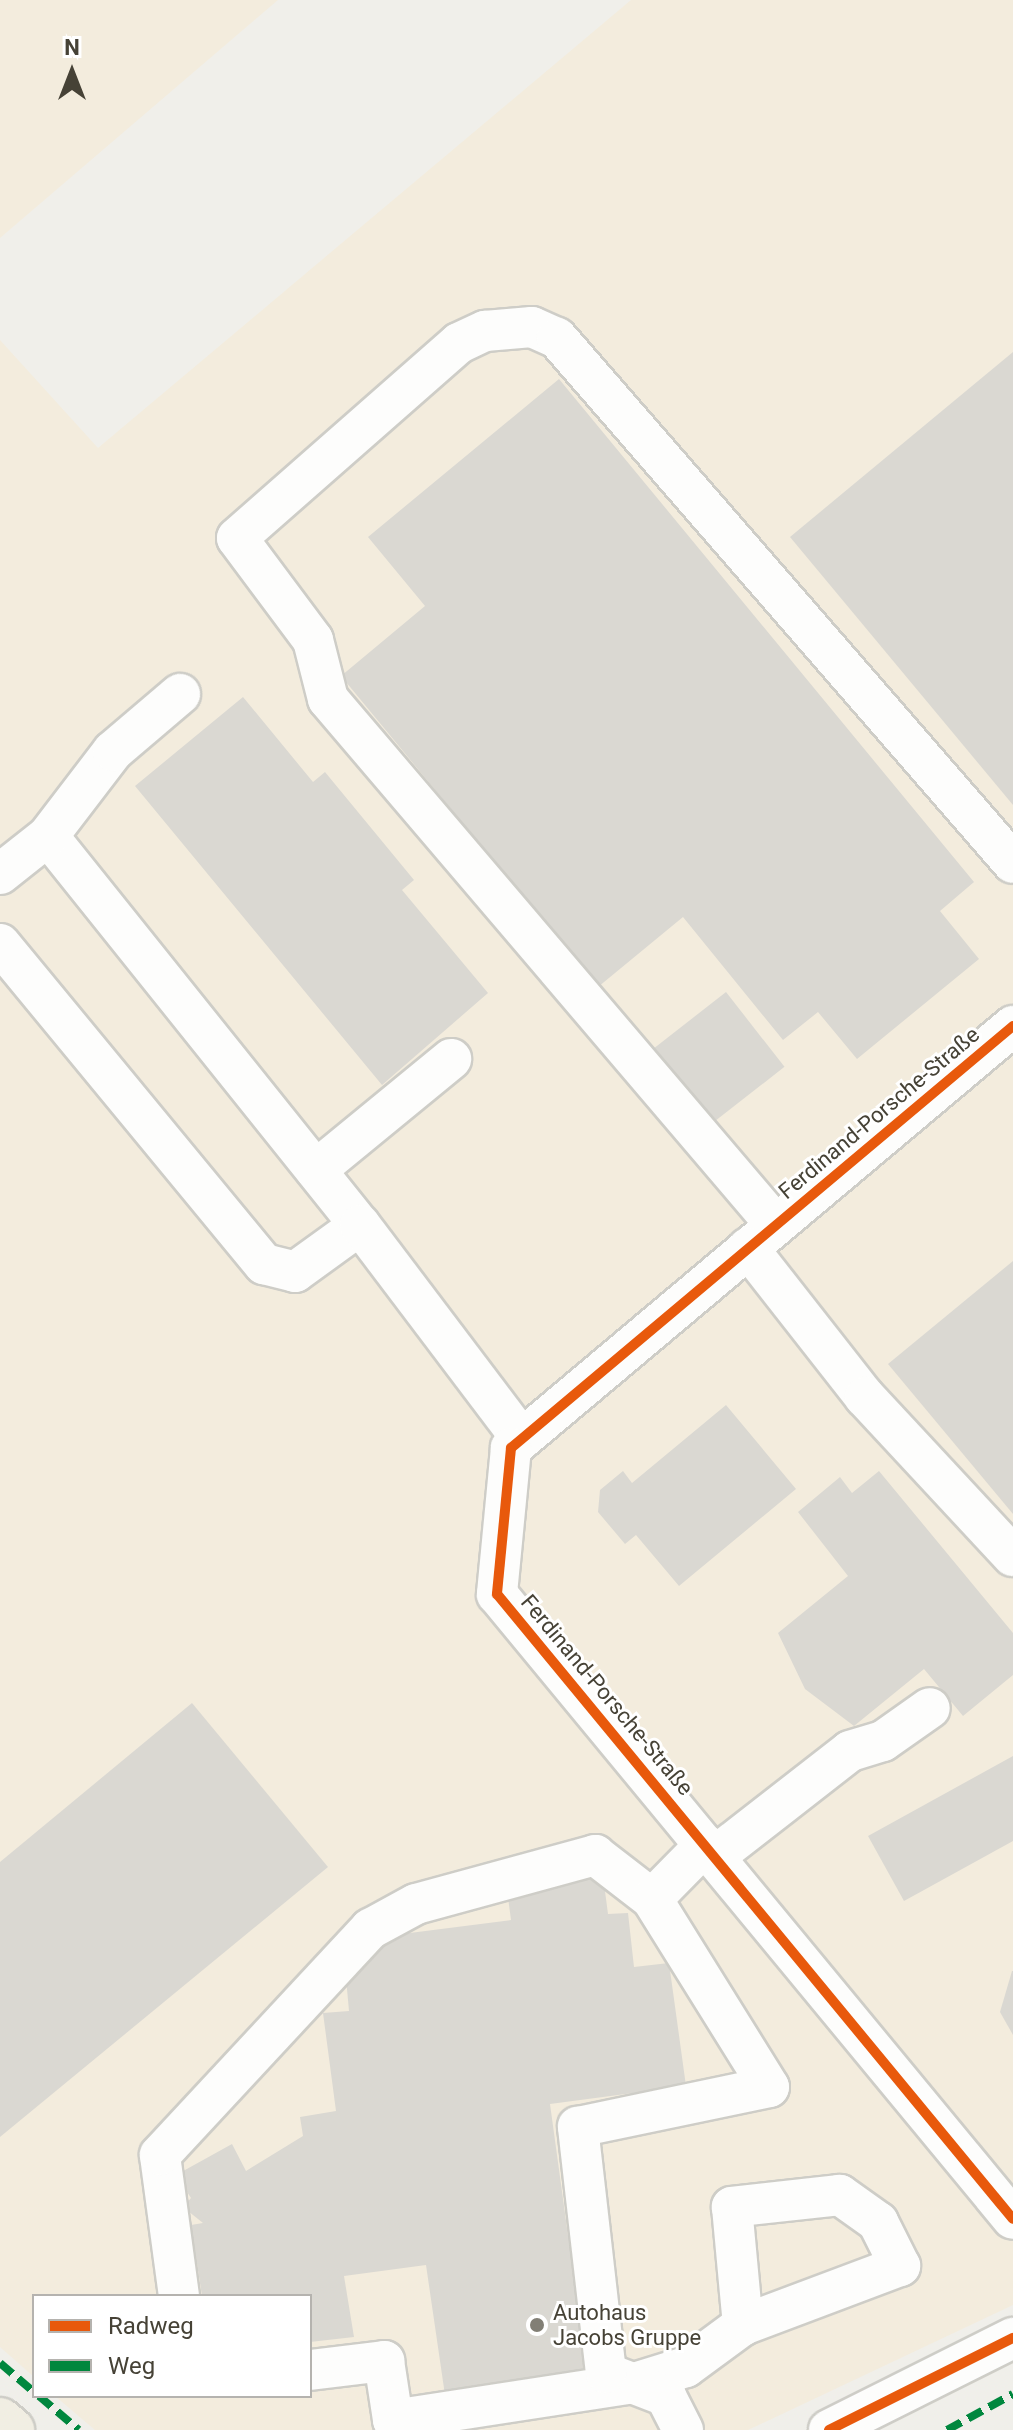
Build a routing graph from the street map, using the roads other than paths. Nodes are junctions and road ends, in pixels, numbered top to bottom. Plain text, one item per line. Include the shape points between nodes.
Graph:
1 (180, 694) dead end
2 (48, 836) junction
3 (1013, 863) edge
4 (0, 874) edge
5 (0, 944) edge
6 (1013, 1026) edge
7 (451, 1059) dead end
8 (316, 1170) junction
9 (360, 1225) junction
10 (762, 1237) junction
11 (522, 1439) junction
12 (1013, 1556) edge
13 (930, 1708) dead end
14 (710, 1851) junction
15 (652, 1899) junction
16 (1013, 2219) edge
17 (179, 2294) edge
18 (743, 2325) dead end
19 (1013, 2338) edge
20 (312, 2370) edge
21 (634, 2383) junction
22 (0, 2420) edge
23 (12, 2430) edge
24 (683, 2430) edge
25 (829, 2430) edge

1 - 2 street via 113,751
2 - 4 street
2 - 8 street
3 - 10 street via 576,358 532,327 485,331 459,343 237,538 313,640 328,699
5 - 9 street via 264,1264 295,1272
6 - 10 street, Ferdinand-Porsche-Straße
7 - 8 street
8 - 9 street
9 - 11 street
10 - 11 street, Ferdinand-Porsche-Straße
10 - 12 street via 865,1397
11 - 14 street, Ferdinand-Porsche-Straße via 511,1448 497,1594
13 - 14 street via 883,1741 850,1751
14 - 15 street
14 - 16 street, Ferdinand-Porsche-Straße
15 - 17 street via 595,1855 416,1904 370,1929 160,2155
15 - 21 street via 769,2087 578,2127 606,2373
18 - 21 street via 686,2367
19 - 25 street
20 - 21 street via 384,2361 393,2420
21 - 24 street via 666,2396
22 - 23 main road

